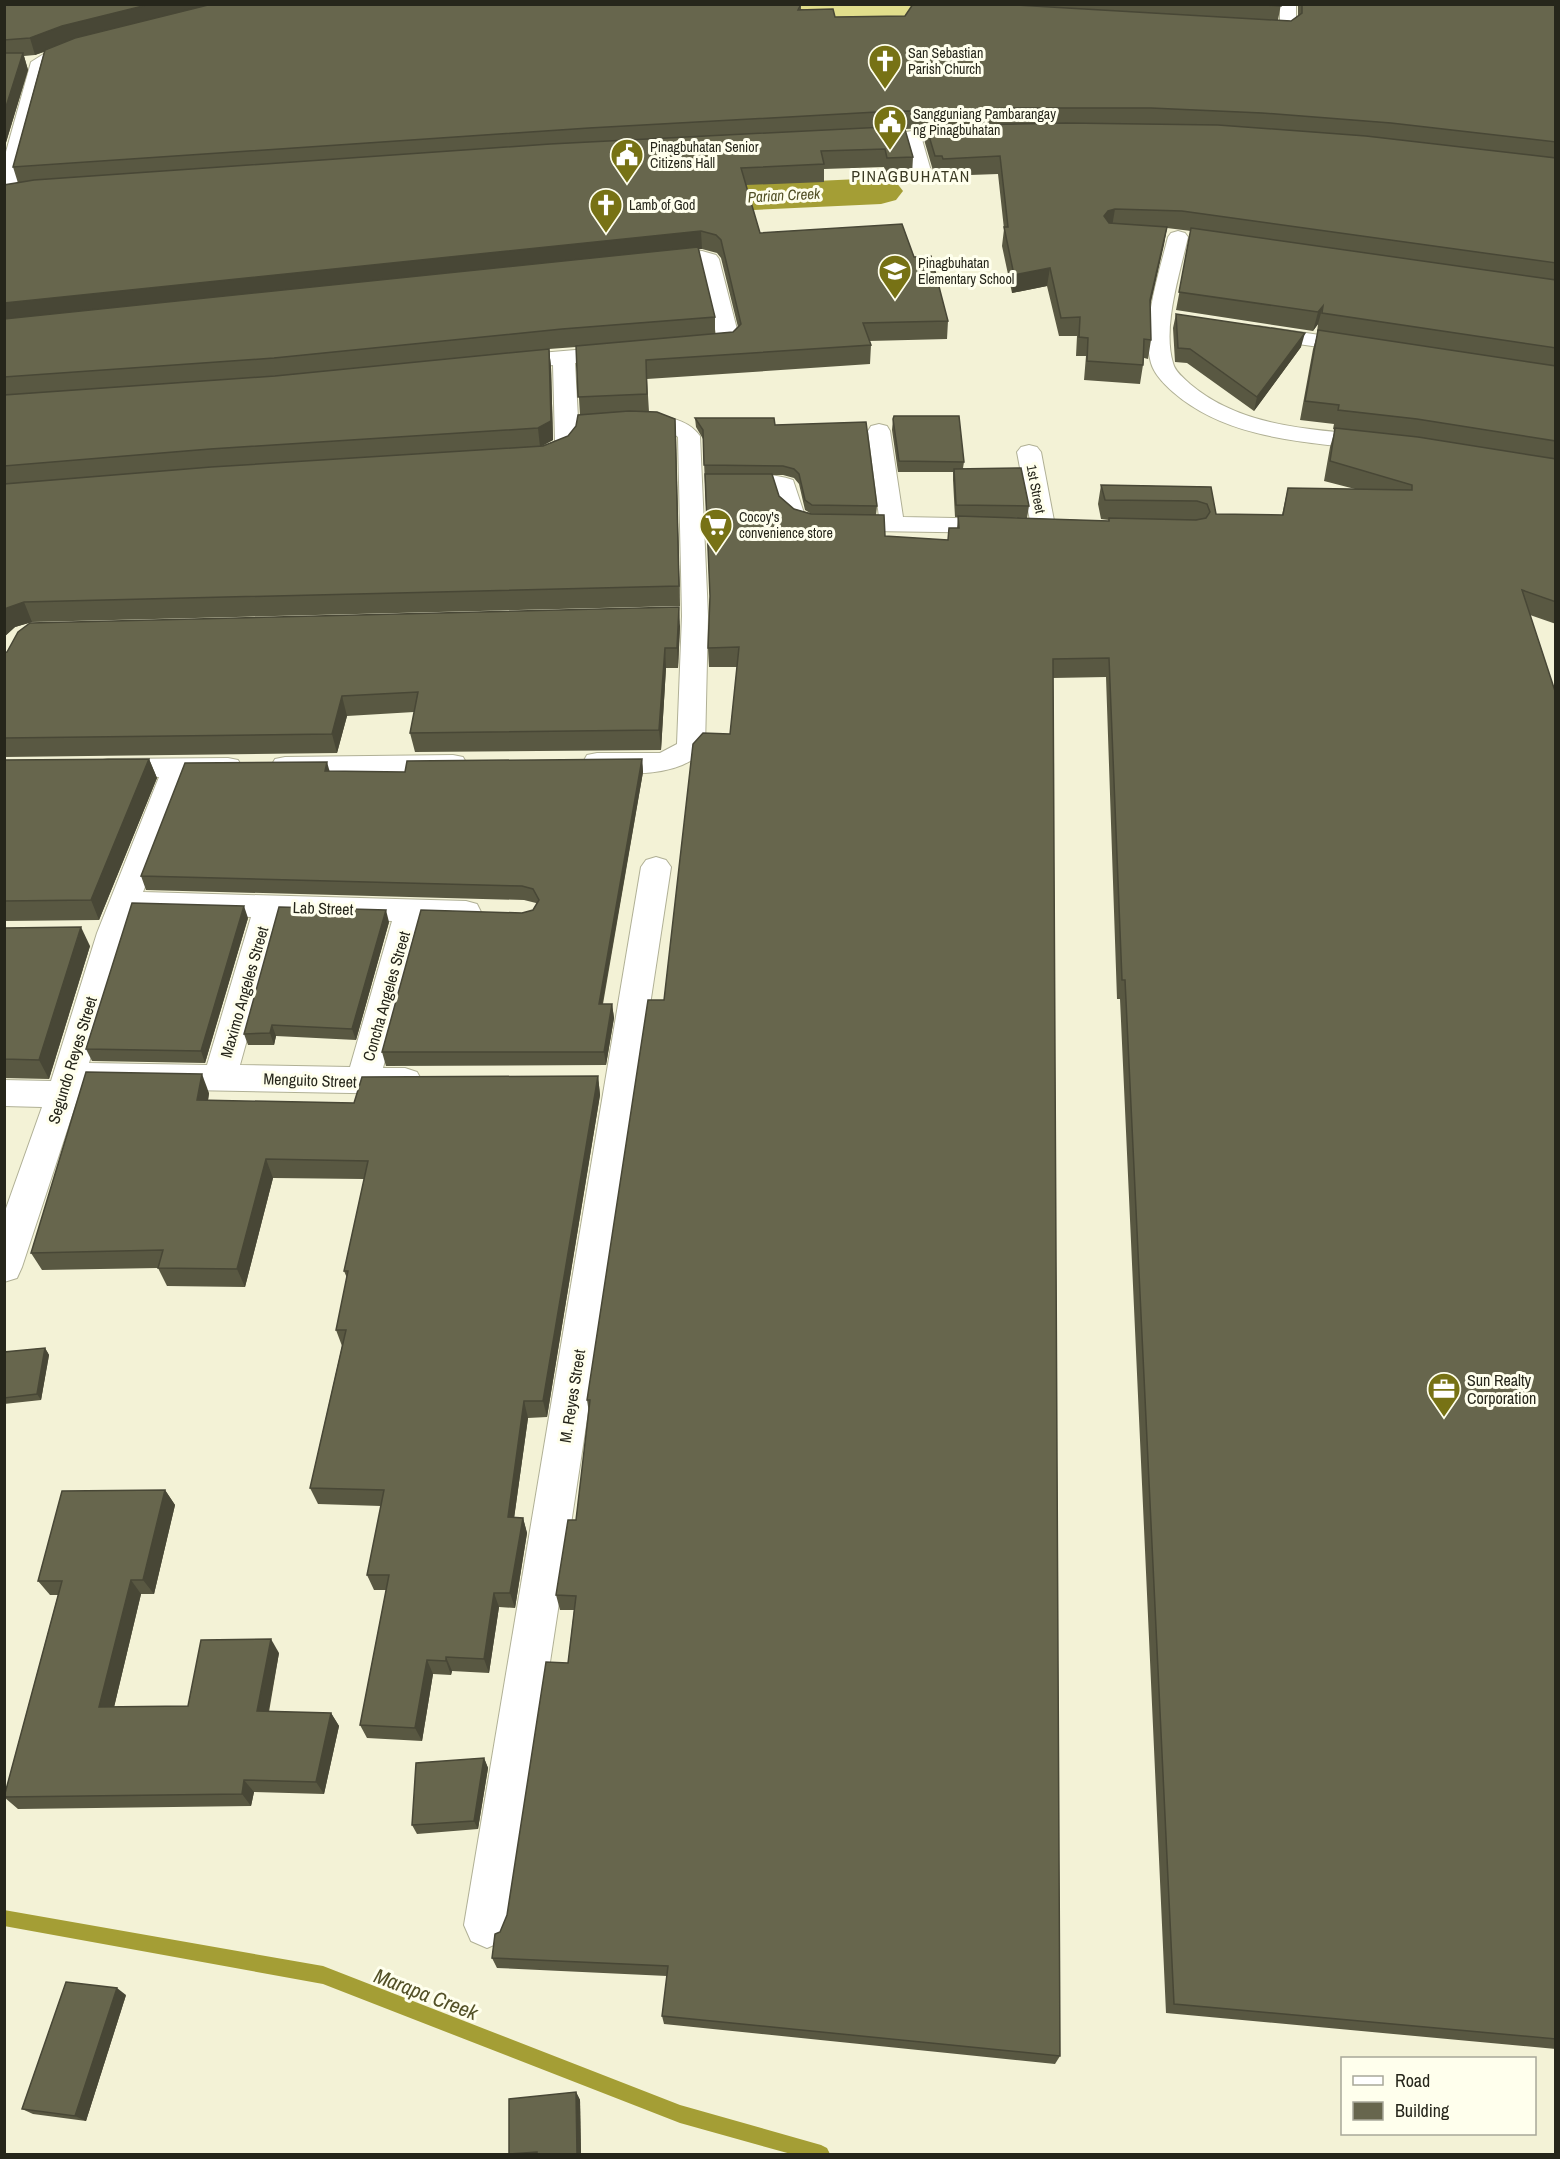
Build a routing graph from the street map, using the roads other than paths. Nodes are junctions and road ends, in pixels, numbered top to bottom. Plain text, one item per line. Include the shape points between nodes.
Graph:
1 (1288, 4) edge
2 (1241, 28) edge
3 (105, 41) edge
4 (19, 62) edge
5 (40, 62) junction
6 (912, 136) junction
7 (987, 136) edge
8 (849, 139) edge
9 (924, 178) dead end
10 (28, 192) edge
11 (5, 194) edge
12 (1177, 238) edge
13 (643, 263) edge
14 (1243, 330) edge
15 (668, 348) edge
16 (645, 350) edge
17 (1382, 351) edge
18 (564, 357) junction
19 (481, 365) edge
20 (567, 426) junction
21 (879, 431) dead end
22 (1394, 445) edge
23 (1029, 452) dead end
24 (545, 456) edge
25 (690, 484) junction
26 (892, 525) junction
27 (1043, 526) junction
28 (1068, 527) edge
29 (572, 763) edge
30 (479, 764) edge
31 (83, 768) edge
32 (177, 768) junction
33 (656, 867) dead end
34 (123, 902) junction
35 (269, 907) junction
36 (410, 911) junction
37 (490, 912) edge
38 (220, 1077) junction
39 (363, 1081) junction
40 (434, 1081) edge
41 (66, 1084) junction
42 (4, 1093) edge
43 (4, 1267) edge
44 (487, 1925) dead end

1 - 2 street via 1288,30
3 - 5 street
4 - 5 street
5 - 11 street
6 - 7 street
6 - 8 street
6 - 9 street
10 - 11 street
12 - 22 street via 1162,364 1182,389 1199,402 1247,423
13 - 15 street via 702,257 709,260 729,341
14 - 17 street
16 - 18 street
18 - 19 street
18 - 20 street
20 - 24 street via 567,441 562,449
20 - 25 street via 644,422 668,423 683,429 689,436
21 - 26 street
23 - 27 street, 1st Street
25 - 26 street via 778,483 784,485 793,517 800,522
25 - 29 street via 683,616 691,747 661,761
26 - 27 street
27 - 28 street
30 - 32 street
31 - 32 street
32 - 34 street, Segundo Reyes Street
33 - 44 street, M. Reyes Street via 605,1080
34 - 35 street, Lab Street
34 - 41 street, Segundo Reyes Street via 100,933
35 - 36 street, Lab Street
35 - 38 street, Maximo Angeles Street
36 - 37 street, Lab Street
36 - 39 street, Concha Angeles Street
38 - 39 street, Menguito Street
38 - 41 street, Menguito Street
39 - 40 street, Menguito Street
41 - 42 street, Menguito Street
41 - 43 street, Segundo Reyes Street

